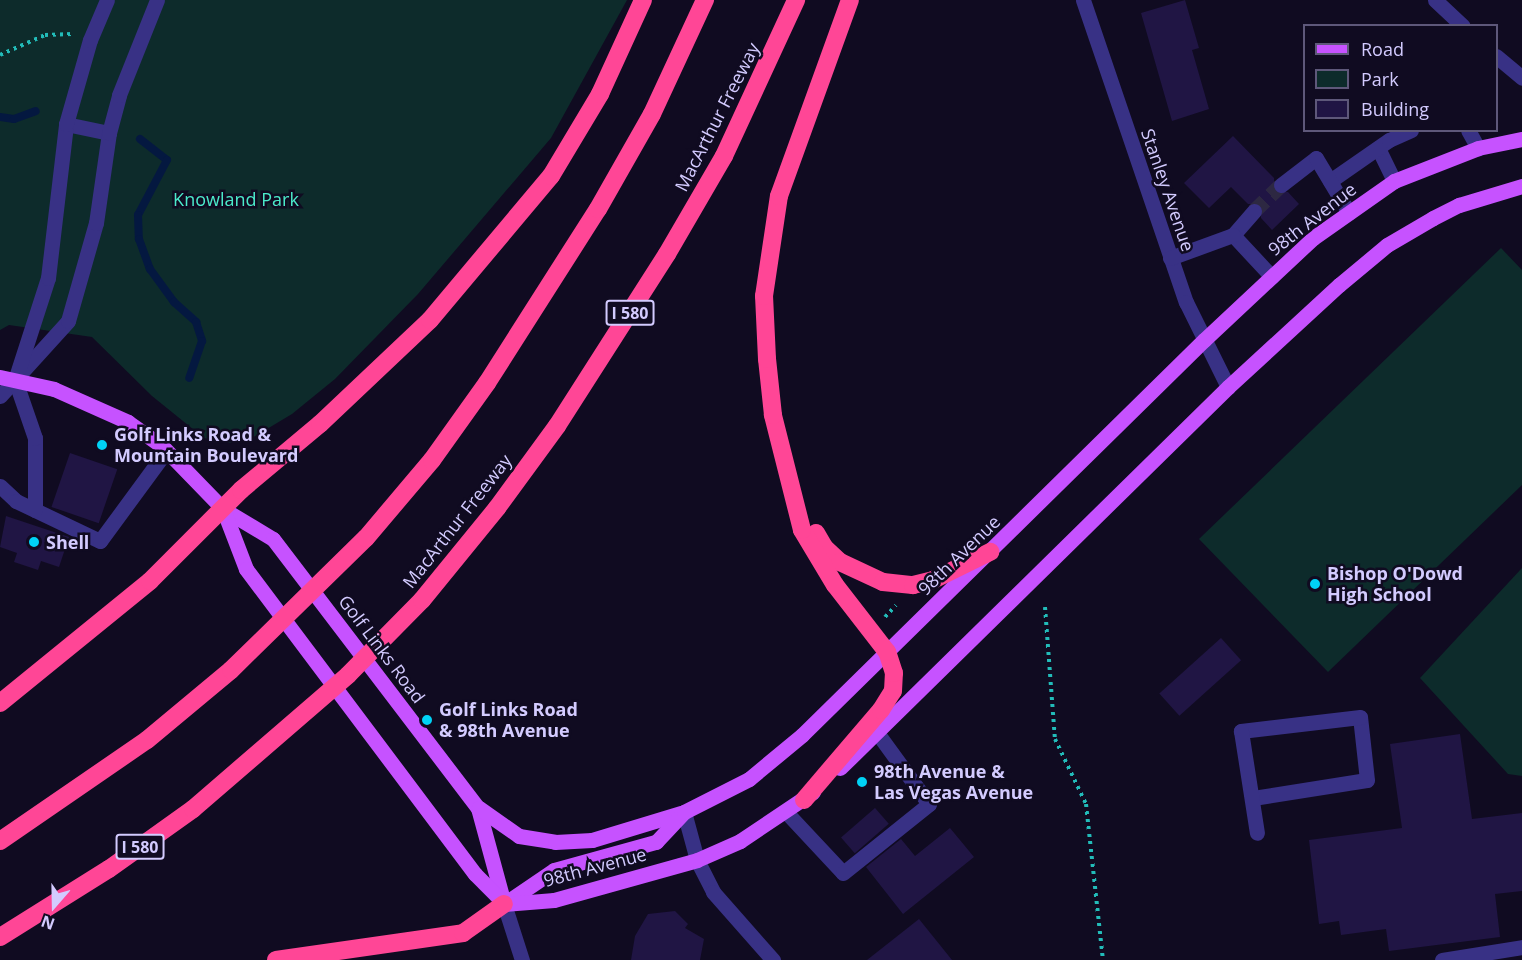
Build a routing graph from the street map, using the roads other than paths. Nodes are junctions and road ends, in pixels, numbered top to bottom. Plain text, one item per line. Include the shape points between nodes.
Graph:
1 (107, 0) edge
2 (157, 0) edge
3 (643, 0) edge
4 (705, 0) edge
5 (796, 0) edge
6 (850, 0) edge
7 (1083, 0) edge
8 (1436, 0) edge
9 (1461, 24) edge
10 (1498, 57) edge
11 (1522, 78) edge
12 (66, 124) junction
13 (1407, 132) edge
14 (1469, 132) edge
15 (109, 133) junction
16 (1522, 139) edge
17 (1378, 148) junction
18 (1478, 148) junction
19 (1330, 181) junction
20 (1394, 181) junction
21 (1281, 185) tunnel mouth
22 (1522, 186) edge
23 (1254, 211) tunnel mouth
24 (1349, 213) junction
25 (1233, 235) junction
26 (1170, 258) junction
27 (1272, 277) junction
28 (1203, 340) junction
29 (7, 378) edge
30 (1227, 387) junction
31 (0, 396) edge
32 (166, 451) junction
33 (0, 486) edge
34 (795, 496) junction
35 (223, 509) junction
36 (35, 510) junction
37 (990, 552) junction
38 (887, 652) junction
39 (0, 703) edge
40 (878, 734) junction
41 (1253, 798) junction
42 (804, 800) junction
43 (478, 808) junction
44 (684, 812) junction
45 (786, 812) junction
46 (1257, 833) dead end
47 (0, 841) edge
48 (698, 860) junction
49 (504, 904) junction
50 (0, 937) edge
51 (1522, 947) edge
52 (276, 960) edge
53 (522, 960) edge
54 (773, 960) edge
55 (1442, 960) edge

1 - 12 street via 90,40
2 - 15 street via 119,95
3 - 35 highway via 600,94 551,176 430,320
4 - 47 highway via 652,114 541,300 432,460 366,538 231,670 147,740
5 - 50 highway, MacArthur Freeway / I 580 via 724,156 667,254 557,426 422,600 272,744 193,809 109,869
6 - 34 highway via 779,196 764,296 773,415
7 - 26 street, Stanley Avenue
8 - 9 street
10 - 11 street
12 - 15 street
12 - 29 street via 48,278
13 - 17 street
14 - 18 street
15 - 29 street via 96,223 68,321
16 - 18 main road, 98th Avenue
17 - 19 street
17 - 20 street
18 - 20 main road, 98th Avenue
19 - 21 street via 1316,158
19 - 24 street
20 - 24 main road, 98th Avenue
22 - 30 main road, 98th Avenue via 1459,205 1387,245
23 - 25 street
24 - 27 main road, 98th Avenue via 1313,238
25 - 26 street
25 - 27 street
26 - 28 street, Stanley Avenue
27 - 28 main road, 98th Avenue
28 - 30 street, Stanley Avenue
28 - 37 main road, 98th Avenue
29 - 31 street
29 - 32 main road, Golf Links Road via 92,404 128,422
29 - 36 street via 35,438
30 - 40 main road, 98th Avenue
32 - 35 main road, Golf Links Road
32 - 36 street via 100,541
33 - 36 street via 16,501
34 - 37 highway via 824,547 861,575 883,582 913,585 933,580
34 - 38 highway via 802,530 835,585
35 - 39 highway via 150,581
35 - 43 main road, Golf Links Road via 273,539
35 - 49 main road, Golf Links Road via 246,569 460,855
37 - 38 main road, 98th Avenue
38 - 42 highway via 894,673 893,691
38 - 44 main road, 98th Avenue via 778,758 749,779
40 - 42 main road, 98th Avenue
40 - 45 street via 929,804 843,873
41 - 41 street via 1367,780 1360,717 1242,731
41 - 46 street
42 - 45 main road, 98th Avenue
43 - 44 main road via 519,836 555,842 592,840
43 - 49 main road, Golf Links Road
44 - 48 street
44 - 49 main road, 98th Avenue via 656,842 554,870
45 - 48 main road, 98th Avenue via 740,841
48 - 49 main road, 98th Avenue via 554,900
48 - 54 street via 721,905
49 - 52 highway via 463,933
49 - 53 street, Golf Links Road
51 - 55 street

